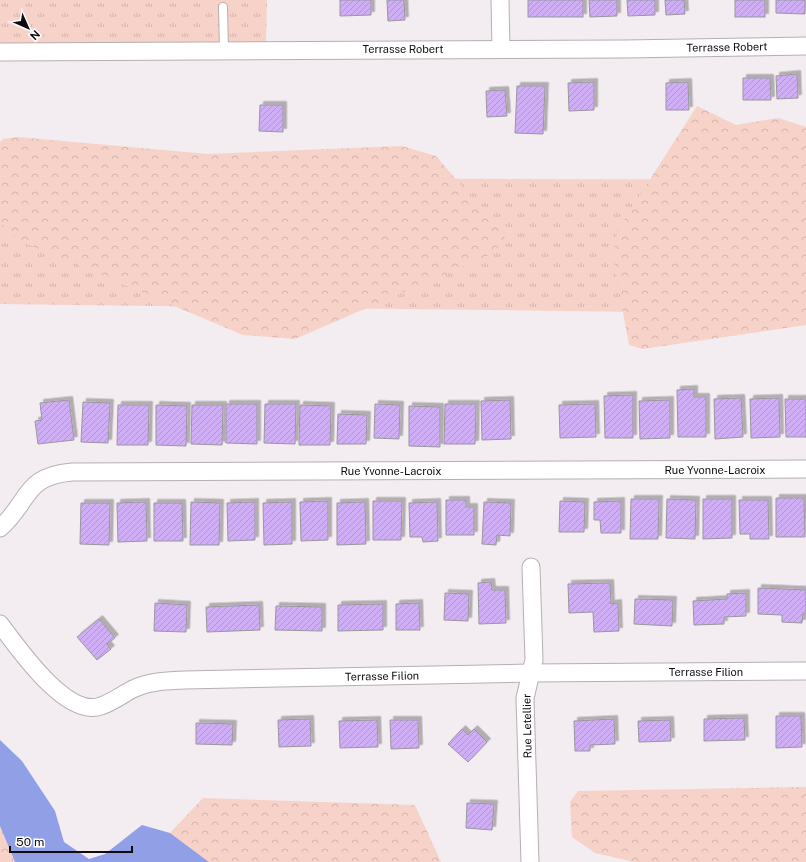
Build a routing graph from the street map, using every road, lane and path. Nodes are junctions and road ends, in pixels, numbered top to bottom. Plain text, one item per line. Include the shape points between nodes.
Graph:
1 (500, 0) edge
2 (222, 7) dead end
3 (806, 46) edge
4 (501, 49) junction
5 (224, 51) junction
6 (0, 52) edge
7 (806, 469) edge
8 (0, 528) edge
9 (531, 567) dead end
10 (0, 624) edge
11 (806, 671) edge
12 (531, 673) junction
13 (530, 862) edge

1 - 4 street
2 - 5 lane
3 - 4 street, Terrasse Robert
4 - 5 street, Terrasse Robert
5 - 6 street, Terrasse Robert
7 - 8 street, Rue Yvonne-Lacroix via 78,472 55,475 38,483 22,498 14,513
9 - 12 street, Rue Letellier via 534,660
10 - 12 street, Terrasse Filion via 55,689 71,701 89,708 101,706 142,685 170,681
11 - 12 street, Terrasse Filion
12 - 13 street, Rue Letellier via 525,698

